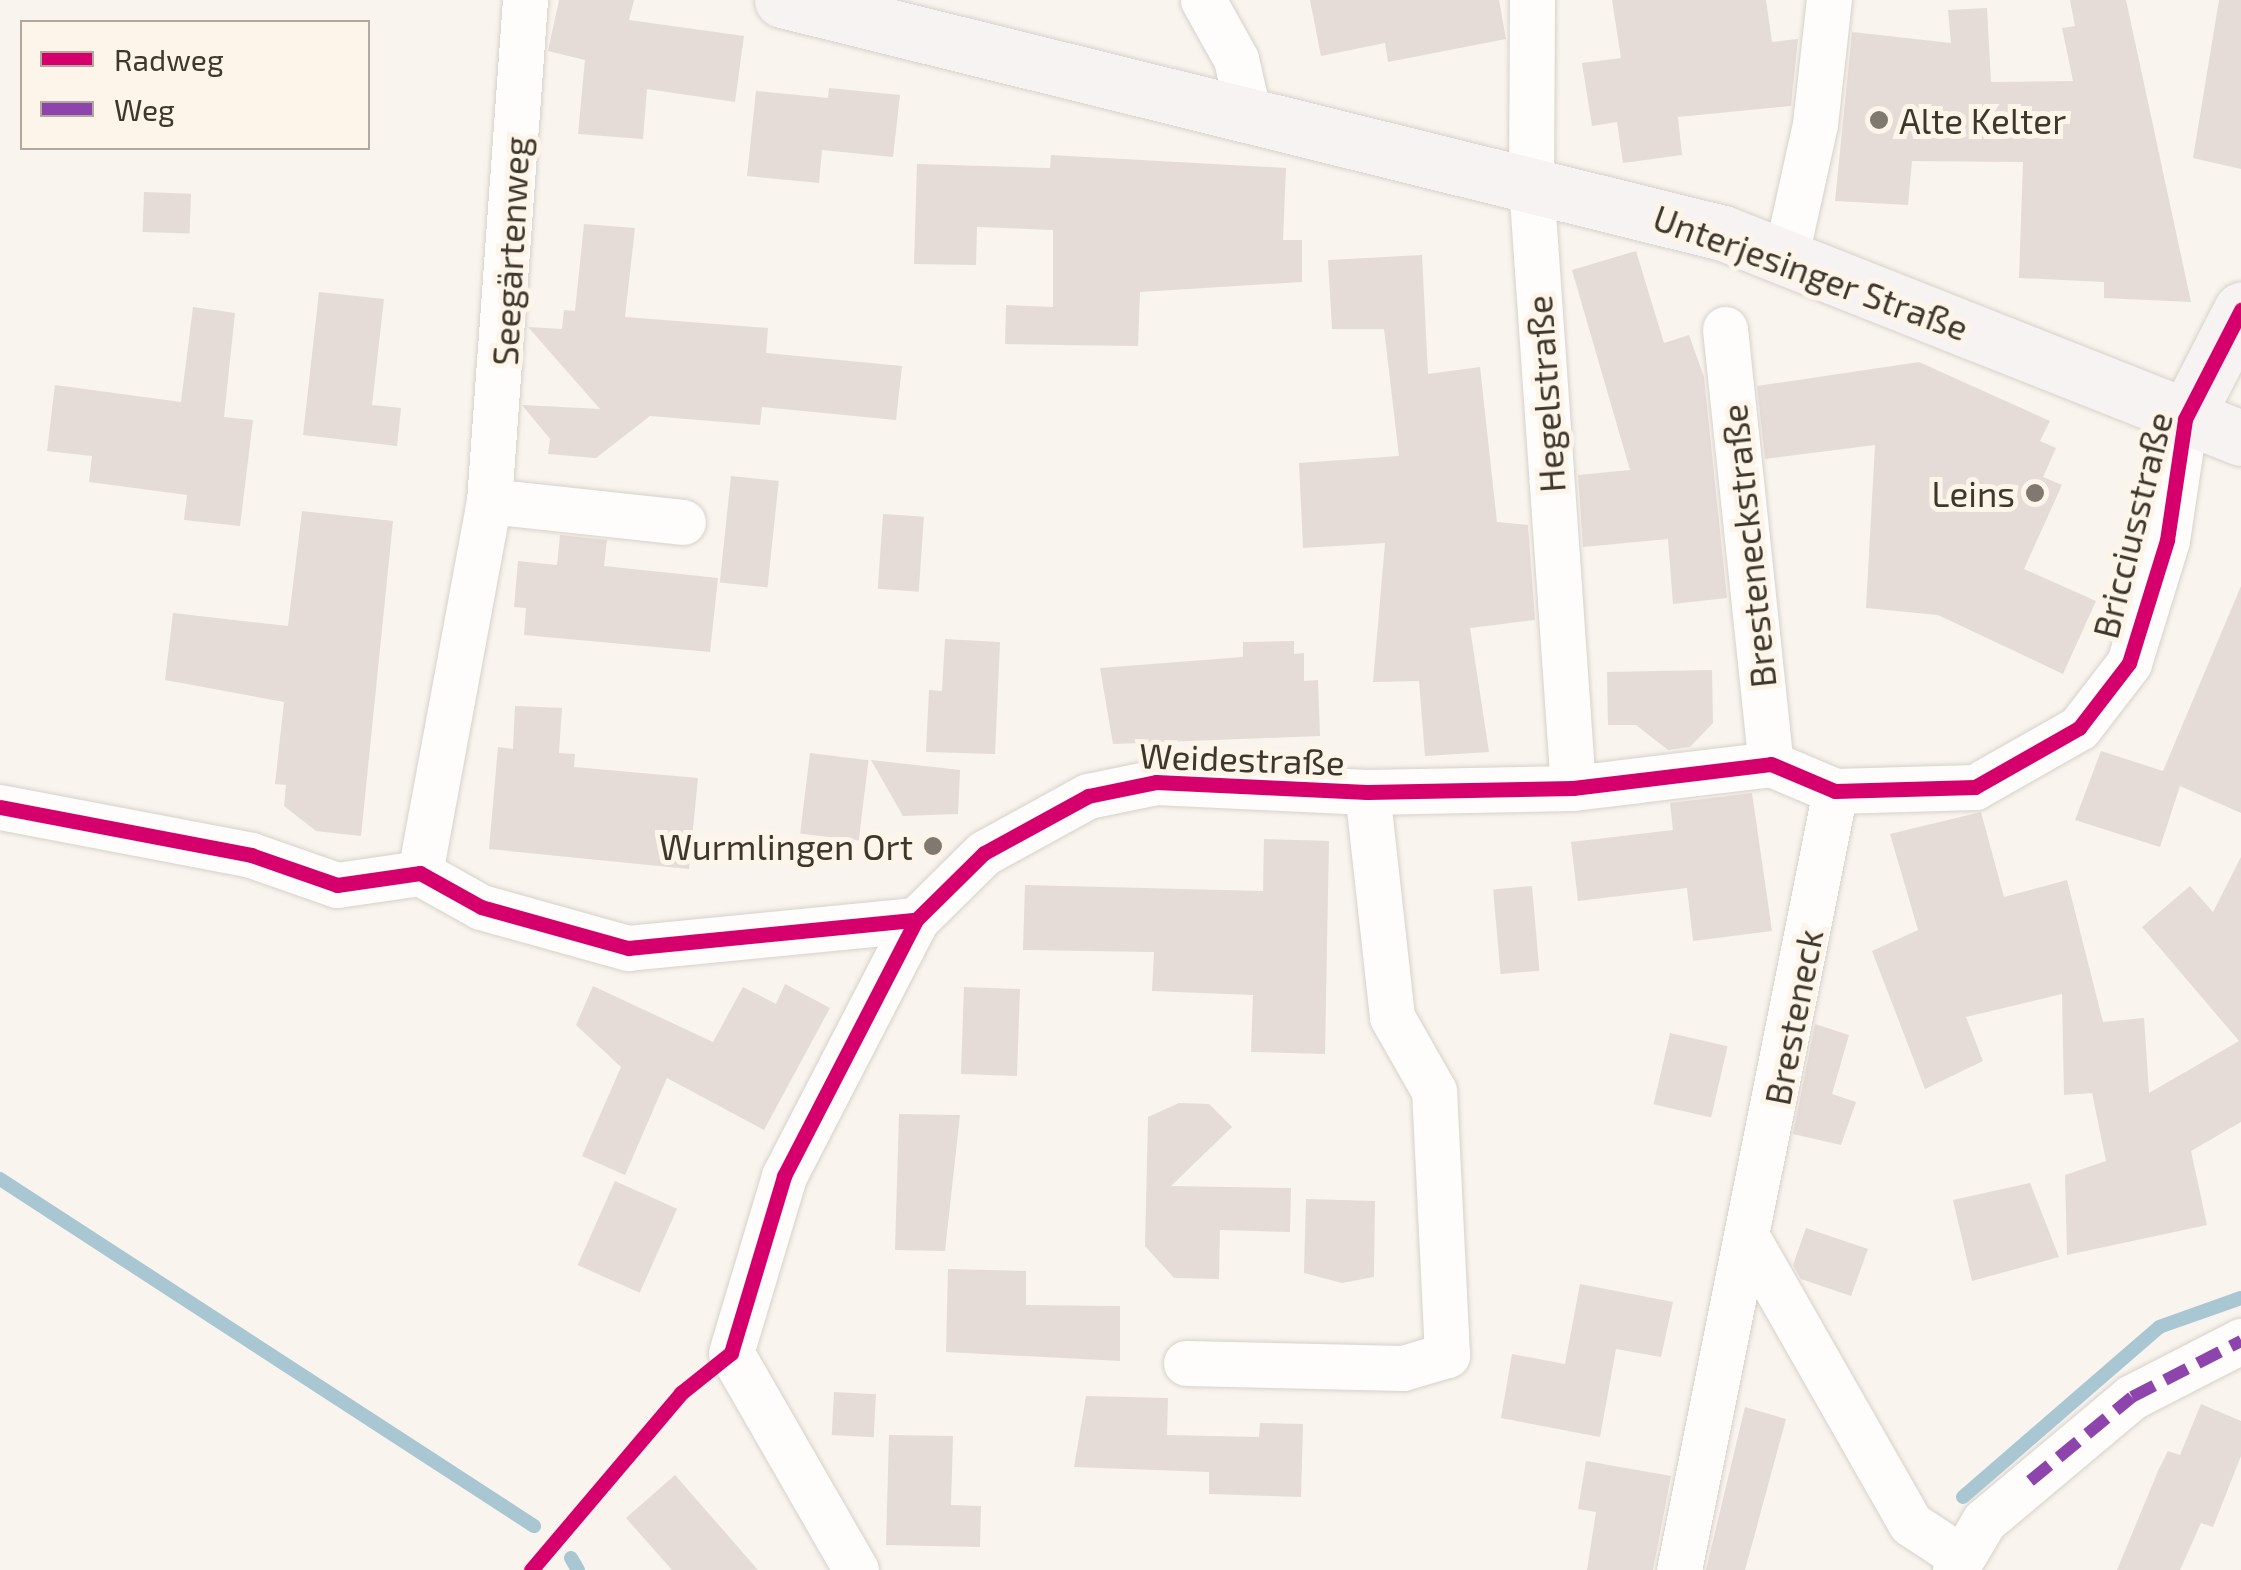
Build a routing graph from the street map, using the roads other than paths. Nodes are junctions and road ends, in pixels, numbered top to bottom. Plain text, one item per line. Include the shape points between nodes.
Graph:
1 (525, 0) edge
2 (1203, 0) edge
3 (1532, 0) edge
4 (1829, 0) edge
5 (797, 2) edge
6 (1250, 120) junction
7 (1531, 184) junction
8 (1786, 255) junction
9 (2241, 310) edge
10 (1724, 328) dead end
11 (2185, 419) junction
12 (2241, 438) edge
13 (489, 501) junction
14 (683, 522) dead end
15 (1771, 764) junction
16 (1572, 788) junction
17 (1836, 790) junction
18 (1367, 792) junction
19 (0, 807) edge
20 (420, 873) junction
21 (916, 920) junction
22 (1751, 1244) junction
23 (2241, 1341) edge
24 (1186, 1363) dead end
25 (1958, 1564) edge
26 (856, 1570) edge
27 (1679, 1570) edge

1 - 13 street, Seegärtenweg
2 - 6 street via 1236,59
3 - 7 street, Hegelstraße
4 - 8 street via 1816,124
5 - 6 main road, Unterjesinger Straße
6 - 7 main road, Unterjesinger Straße
7 - 8 main road, Unterjesinger Straße
7 - 16 street, Hegelstraße
8 - 11 main road, Unterjesinger Straße
9 - 11 main road, Bricciusstraße
10 - 15 street, Bresteneckstraße
11 - 12 main road, Unterjesinger Straße
11 - 17 street, Bricciusstraße via 2156,586 2108,700 2048,749 1975,787
13 - 14 street
13 - 20 street, Seegärtenweg
15 - 16 street, Weidestraße
15 - 17 street, Weidestraße
16 - 18 street, Weidestraße
17 - 22 street, Bresteneck
18 - 21 street, Weidestraße via 1120,784 984,854
18 - 24 street via 1392,1017 1434,1092 1447,1355 1403,1368
19 - 20 street via 251,855 338,885
20 - 21 street via 480,907 628,948
21 - 26 street, Weidestraße via 780,1185 732,1353
22 - 25 street via 1912,1524
22 - 27 street, Bresteneck
23 - 25 street via 2132,1397 1984,1520

